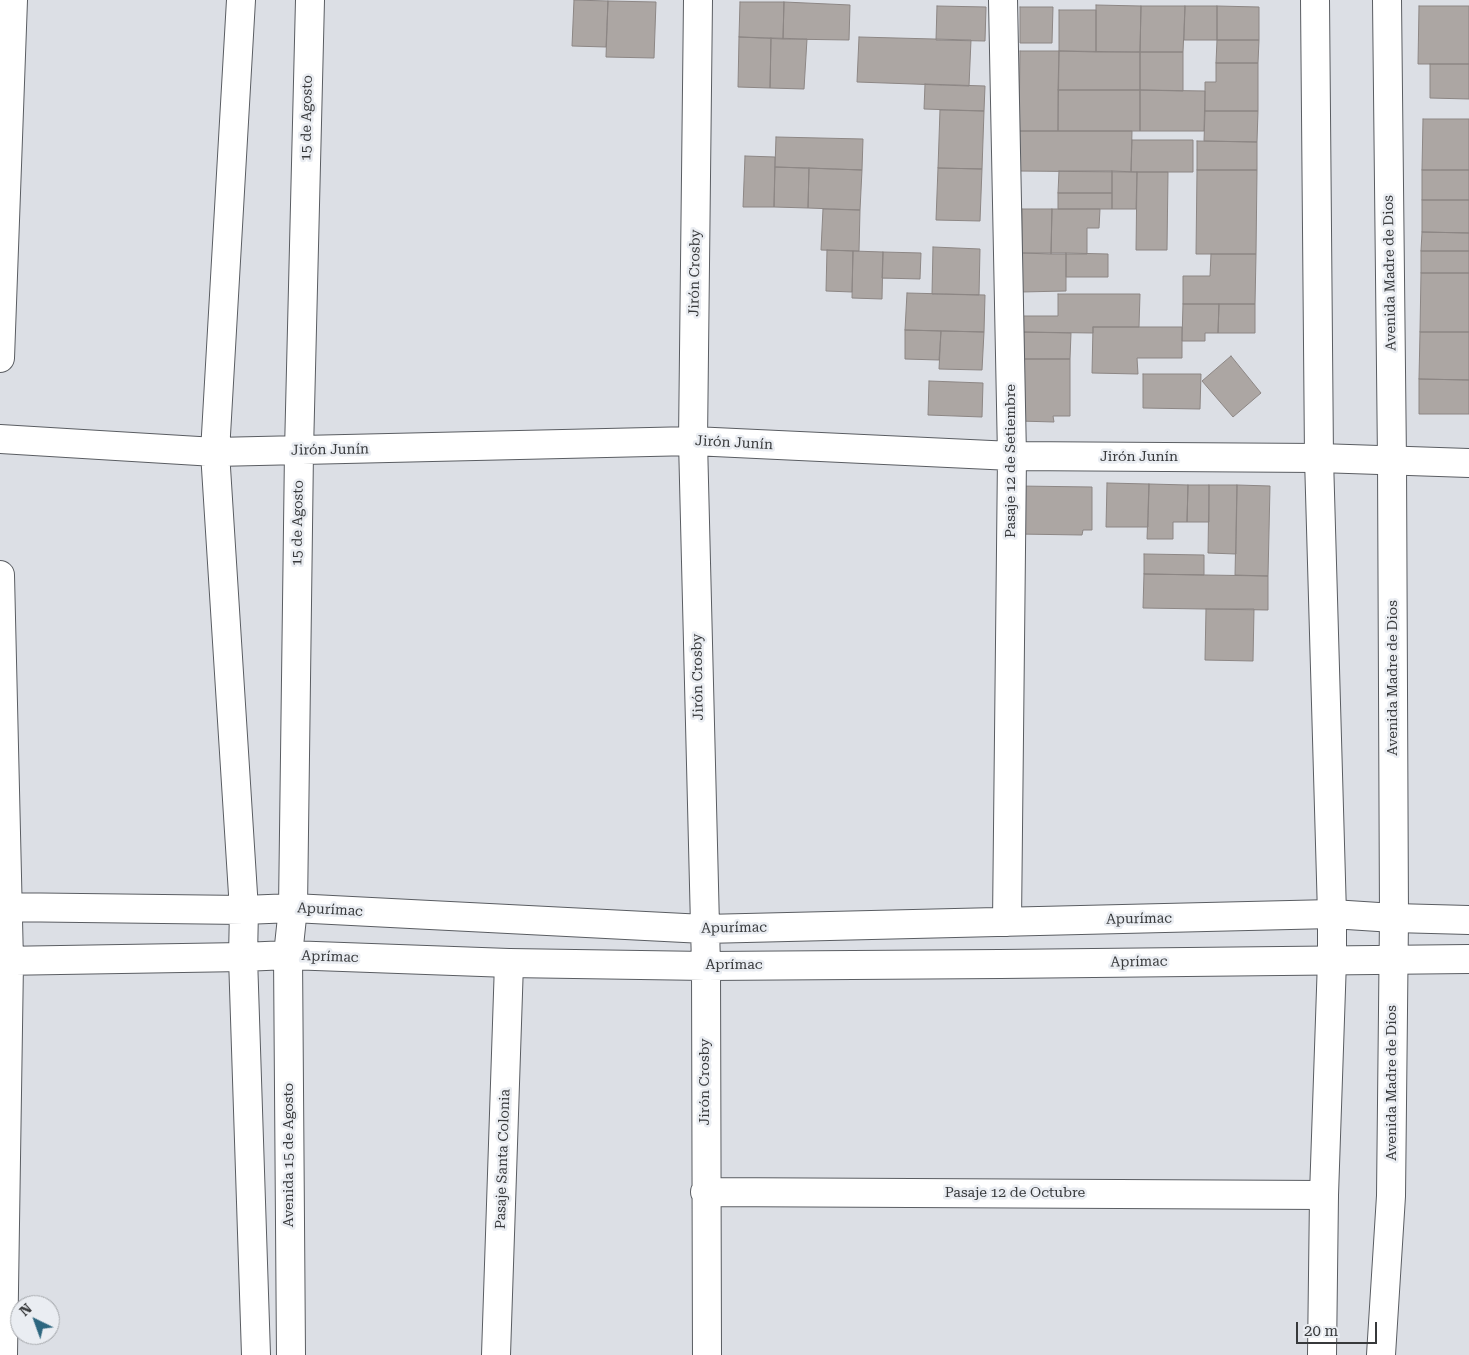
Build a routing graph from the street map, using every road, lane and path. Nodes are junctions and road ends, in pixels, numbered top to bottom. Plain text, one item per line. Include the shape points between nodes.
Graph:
1 (13, 0) edge
2 (240, 0) edge
3 (310, 0) edge
4 (698, 0) edge
5 (1003, 0) edge
6 (1315, 0) edge
7 (1387, 0) edge
8 (0, 358) edge
9 (0, 438) edge
10 (692, 441) junction
11 (299, 451) junction
12 (216, 452) junction
13 (1012, 456) junction
14 (1319, 458) junction
15 (1392, 461) junction
16 (1469, 463) edge
17 (0, 575) edge
18 (4, 906) edge
19 (292, 908) junction
20 (244, 910) junction
21 (1332, 914) junction
22 (1394, 918) junction
23 (1469, 920) edge
24 (1007, 922) junction
25 (704, 929) junction
26 (288, 955) junction
27 (243, 958) junction
28 (1394, 959) junction
29 (1469, 959) edge
30 (1332, 960) junction
31 (4, 962) edge
32 (509, 963) junction
33 (706, 966) junction
34 (705, 1192) junction
35 (1324, 1195) junction
36 (2, 1355) edge
37 (256, 1355) edge
38 (290, 1355) edge
39 (496, 1355) edge
40 (706, 1355) edge
41 (1322, 1355) edge
42 (1381, 1355) edge

1 - 8 street
2 - 12 street
3 - 11 street, 15 de Agosto
4 - 10 street, Jirón Crosby
5 - 13 street, Pasaje 12 de Setiembre
6 - 14 street
7 - 15 street, Avenida Madre de Dios
9 - 12 street, Jirón Junín
10 - 11 street, Jirón Junín
10 - 13 street, Jirón Junín
10 - 25 street, Jirón Crosby
11 - 12 street, Jirón Junín
11 - 19 street, 15 de Agosto
12 - 20 street
13 - 14 street, Jirón Junín
13 - 24 street, Pasaje 12 de Setiembre
14 - 15 street, Jirón Junín
14 - 21 street
15 - 16 street, Jirón Junín
15 - 22 street, Avenida Madre de Dios
17 - 18 street
18 - 20 street, Apurímac
18 - 31 street
19 - 20 street, Apurímac
19 - 25 street, Apurímac
19 - 26 street, 15 de Agosto
20 - 27 street
21 - 22 street, Apurímac
21 - 24 street, Apurímac
21 - 30 street
22 - 23 street, Apurímac
22 - 28 street, Avenida Madre de Dios
24 - 25 street, Apurímac
25 - 33 street, Jirón Crosby
26 - 27 street, Aprímac
26 - 32 street, Aprímac
26 - 38 street, Avenida 15 de Agosto
27 - 31 street, Aprímac
27 - 37 street
28 - 29 street, Aprímac
28 - 30 street, Aprímac
28 - 42 street, Avenida Madre de Dios via 1392,1196
30 - 33 street, Aprímac
30 - 35 street
31 - 36 street
32 - 33 street, Aprímac
32 - 39 street, Pasaje Santa Colonia
33 - 34 street, Jirón Crosby
34 - 35 street, Pasaje 12 de Octubre
34 - 40 street, Jirón Crosby
35 - 41 street

